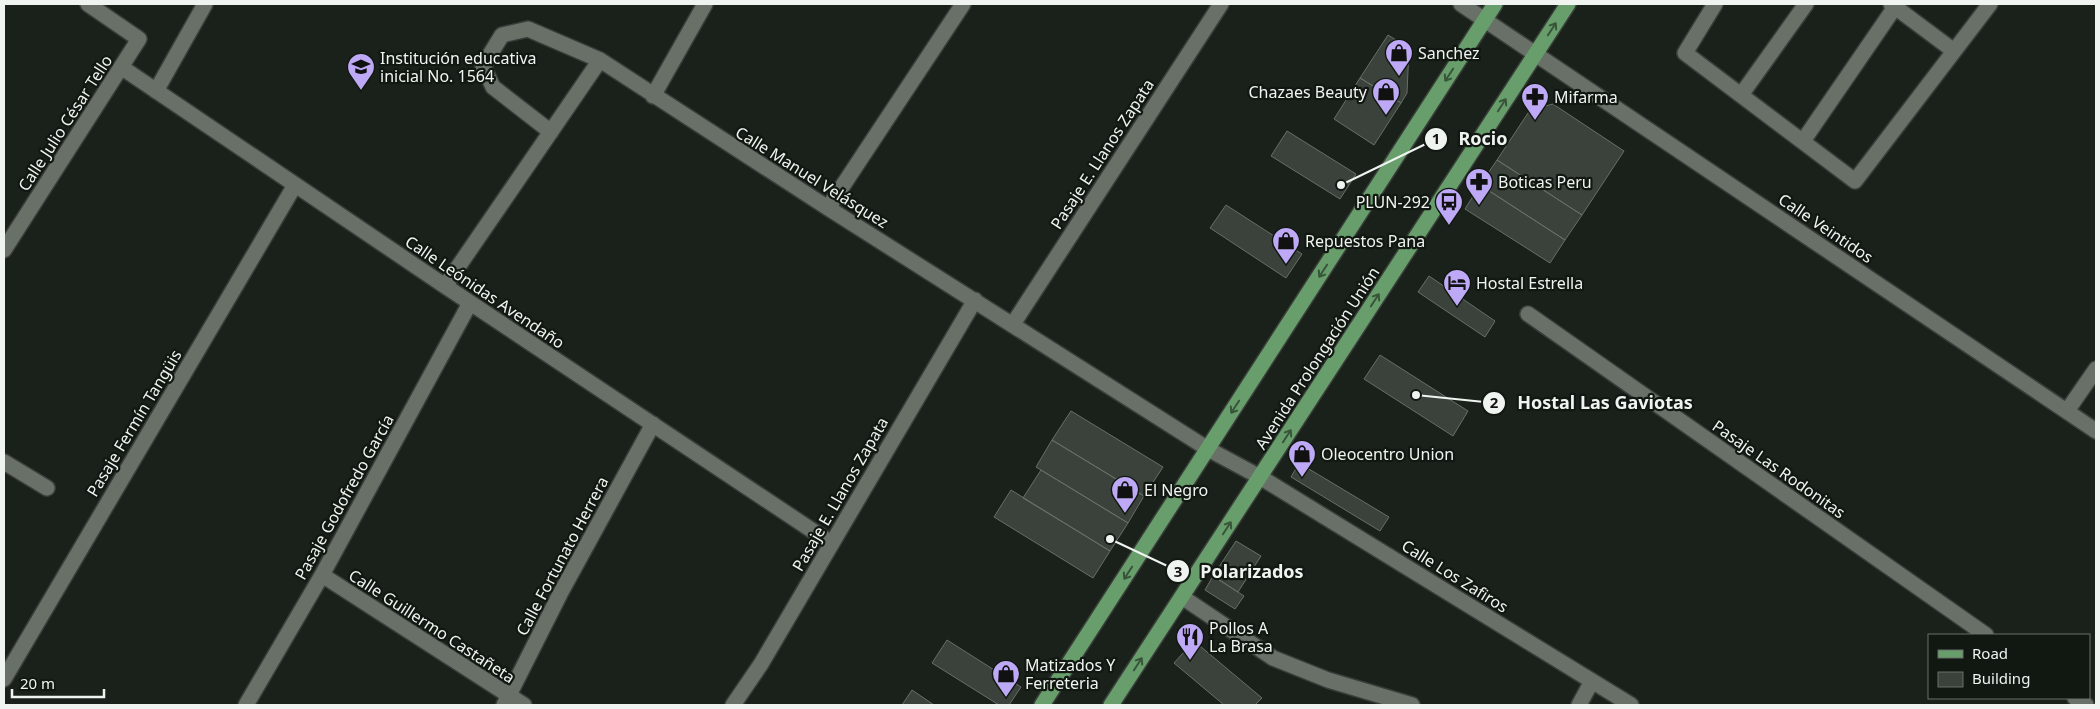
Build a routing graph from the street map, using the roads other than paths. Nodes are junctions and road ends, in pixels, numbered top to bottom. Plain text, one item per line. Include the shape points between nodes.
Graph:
1 (88, 4) edge
2 (205, 4) edge
3 (705, 4) edge
4 (963, 4) edge
5 (1221, 4) edge
6 (1461, 4) edge
7 (1496, 4) edge
8 (1568, 4) edge
9 (1715, 4) edge
10 (1806, 4) edge
11 (1990, 4) edge
12 (1893, 5) edge
13 (1485, 20) junction
14 (1954, 51) junction
15 (1535, 54) junction
16 (600, 60) junction
17 (121, 67) junction
18 (156, 91) junction
19 (1740, 95) junction
20 (653, 96) junction
21 (551, 132) junction
22 (1802, 141) junction
23 (295, 185) junction
24 (828, 208) junction
25 (4, 250) edge
26 (445, 286) junction
27 (975, 300) junction
28 (470, 303) junction
29 (1528, 314) dead end
30 (1013, 324) junction
31 (2096, 369) edge
32 (2067, 411) junction
33 (653, 424) junction
34 (2096, 431) edge
35 (1208, 449) junction
36 (4, 462) edge
37 (1260, 477) junction
38 (47, 488) dead end
39 (831, 543) junction
40 (322, 575) junction
41 (1182, 597) junction
42 (1985, 634) edge
43 (4, 679) edge
44 (1592, 681) junction
45 (507, 701) edge
46 (246, 705) edge
47 (524, 705) edge
48 (733, 705) edge
49 (1042, 705) edge
50 (1111, 705) edge
51 (1412, 705) edge
52 (1579, 705) edge
53 (1631, 705) edge

1 - 17 street, Calle Julio César Tello via 139,39
2 - 18 street
3 - 20 street
4 - 24 street
5 - 30 street, Pasaje E. Llanos Zapata
6 - 13 street, Calle Veintidos
7 - 13 main road
15 -> 8 main road, Avenida Prolongación Unión
9 - 19 street via 1685,53
10 - 19 street
11 - 14 street
12 - 14 street
12 - 22 street
13 - 15 street, Calle Veintidos
13 -> 35 main road
14 - 22 street via 1855,181
15 - 32 street, Calle Veintidos
37 -> 15 main road, Avenida Prolongación Unión
16 - 20 street, Calle Manuel Velásquez
16 - 21 street
16 - 21 street, Calle Manuel Velásquez via 528,29 502,34 483,66 493,86
17 - 18 street, Calle Leónidas Avendaño
17 - 25 street, Calle Julio César Tello
18 - 23 street, Calle Leónidas Avendaño
19 - 22 street
20 - 24 street, Calle Manuel Velásquez
21 - 26 street
23 - 26 street, Calle Leónidas Avendaño
23 - 43 street, Pasaje Fermín Tangüis
24 - 27 street, Calle Manuel Velásquez
26 - 28 street, Calle Leónidas Avendaño
27 - 30 street, Calle Manuel Velásquez
27 - 39 street, Pasaje E. Llanos Zapata
28 - 33 street, Calle Leónidas Avendaño
28 - 40 street, Pasaje Godofredo García
29 - 42 street, Pasaje Las Rodonitas
30 - 35 street, Calle Manuel Velásquez
31 - 32 street
32 - 34 street, Calle Veintidos
33 - 39 street, Calle Leónidas Avendaño
33 - 45 street, Calle Fortunato Herrera via 560,594
35 - 37 street, Calle Los Zafiros
35 -> 49 main road
36 - 38 street
41 -> 37 main road, Avenida Prolongación Unión
37 - 44 street, Calle Los Zafiros
39 - 48 street, Pasaje E. Llanos Zapata via 761,664
40 - 45 street, Calle Guillermo Castañeta
40 - 46 street, Pasaje Godofredo García
50 -> 41 main road, Avenida Prolongación Unión
41 - 51 street via 1273,658 1328,680
44 - 52 street
44 - 53 street, Calle Los Zafiros
45 - 47 street, Calle Guillermo Castañeta

